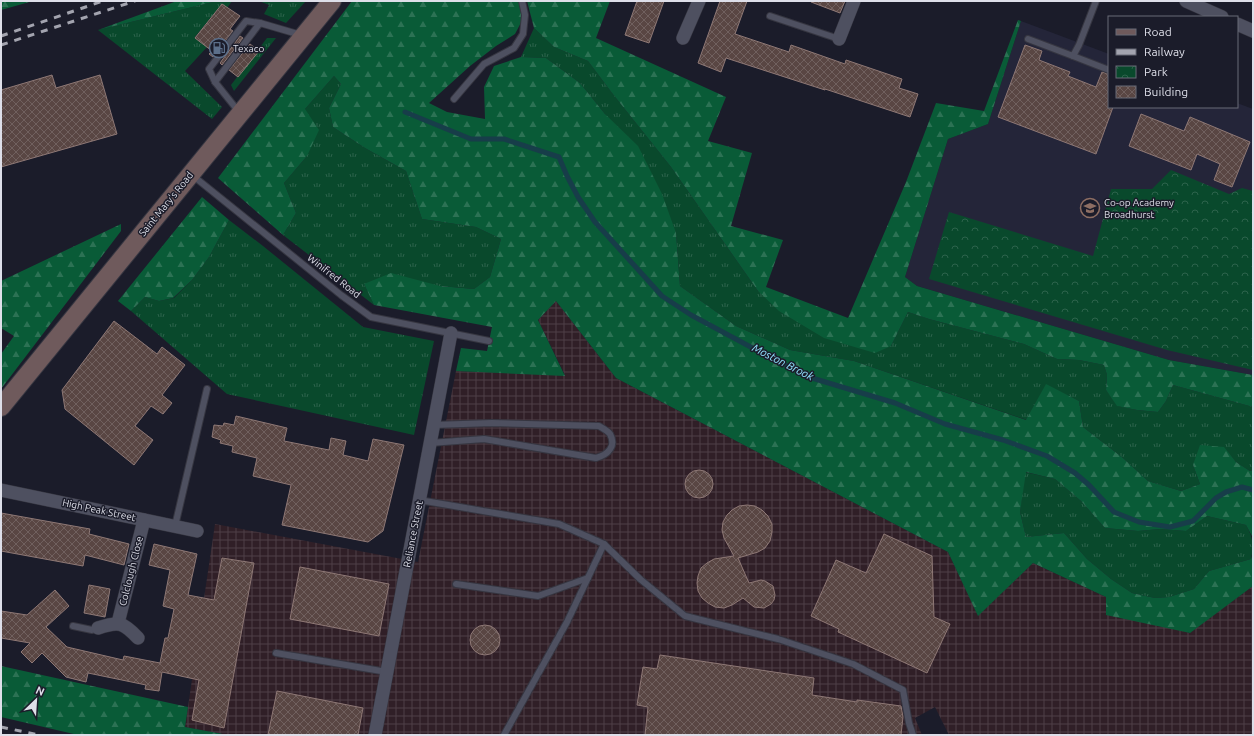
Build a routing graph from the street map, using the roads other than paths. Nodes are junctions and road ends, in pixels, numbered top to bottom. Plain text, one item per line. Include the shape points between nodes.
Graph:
1 (332, 1) edge
2 (522, 1) edge
3 (699, 1) edge
4 (854, 1) edge
5 (1096, 1) edge
6 (1186, 1) edge
7 (770, 16) dead end
8 (1220, 16) edge
9 (260, 23) junction
10 (1238, 24) edge
11 (1253, 31) edge
12 (303, 36) junction
13 (682, 38) dead end
14 (839, 39) joint
15 (1028, 39) dead end
16 (1073, 56) junction
17 (1108, 70) edge
18 (215, 82) junction
19 (454, 99) dead end
20 (240, 113) junction
21 (191, 174) junction
22 (451, 333) junction
23 (489, 341) dead end
24 (207, 389) dead end
25 (1, 407) edge
26 (433, 424) junction
27 (430, 442) junction
28 (1, 490) edge
29 (419, 500) junction
30 (144, 520) junction
31 (175, 526) junction
32 (197, 531) dead end
33 (604, 544) junction
34 (588, 578) junction
35 (456, 584) dead end
36 (118, 623) junction
37 (73, 626) dead end
38 (98, 628) joint
39 (138, 638) dead end
40 (276, 653) dead end
41 (387, 672) junction
42 (375, 735) edge
43 (504, 735) edge
44 (913, 735) edge

1 - 12 street, Saint Mary's Road
2 - 19 lane via 525,15 523,34 514,48 484,64
3 - 13 street
4 - 14 street
5 - 16 lane
6 - 8 street
7 - 14 lane
9 - 12 lane
9 - 18 lane
9 - 18 lane via 246,21 209,69
10 - 11 street
12 - 20 street, Saint Mary's Road
15 - 16 lane
16 - 17 lane
18 - 20 lane
20 - 21 street, Saint Mary's Road
21 - 22 lane, Winifred Road via 371,317
21 - 25 street, Saint Mary's Road
22 - 23 lane, Winifred Road
22 - 26 street, Reliance Street
24 - 31 lane
26 - 27 street, Reliance Street
26 - 27 lane via 599,426 609,433 612,441 610,450 596,458 484,439
27 - 29 street, Reliance Street
28 - 30 street, High Peak Street
29 - 33 lane via 559,524
29 - 41 street, Reliance Street
30 - 31 street, High Peak Street
30 - 36 street, Colclough Close
31 - 32 street, High Peak Street
33 - 34 lane
33 - 44 lane via 684,616 778,639 853,664 903,690
34 - 35 lane via 538,596
34 - 43 lane via 567,622
36 - 38 street
36 - 39 street via 128,627
37 - 38 lane via 92,630
40 - 41 lane
41 - 42 street, Reliance Street

